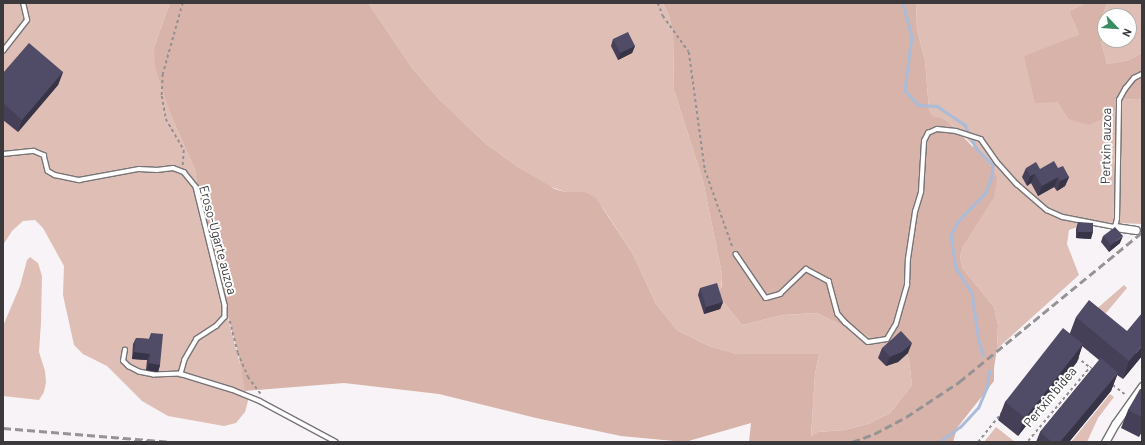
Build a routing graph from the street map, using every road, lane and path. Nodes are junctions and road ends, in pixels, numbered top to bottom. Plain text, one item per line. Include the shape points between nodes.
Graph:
1 (23, 3) edge
2 (183, 3) edge
3 (658, 3) edge
4 (3, 51) edge
5 (1142, 74) edge
6 (3, 154) edge
7 (181, 171) junction
8 (1115, 227) junction
9 (1136, 230) dead end
10 (736, 254) joint
11 (228, 316) dead end
12 (126, 350) dead end
13 (1073, 354) edge
14 (1090, 367) junction
15 (1096, 372) edge
16 (181, 374) junction
17 (1107, 381) edge
18 (1142, 386) edge
19 (263, 397) dead end
20 (1133, 398) junction
21 (1142, 399) edge
22 (1006, 406) edge
23 (1028, 441) edge
24 (336, 442) edge
25 (978, 442) edge
26 (1105, 442) edge

1 - 4 lane via 27,20
2 - 7 path via 163,74 162,96 166,119 184,150
3 - 10 path via 663,16 689,52 705,170
5 - 8 lane, Pertxin auzoa via 1134,78 1119,100
6 - 7 lane via 34,151 44,155 48,171 79,180 139,169 172,168
7 - 16 lane, Eroso-Ugarte auzoa via 196,187 225,305 225,317 217,326 197,339 185,360
8 - 9 street
8 - 10 lane via 1063,217 1047,210 1017,184 981,139 938,129 928,133 924,141 921,192 909,251 907,286 896,324 887,339 868,342 838,314 829,282 806,269 780,294 766,298
11 - 19 path via 238,353 248,377
12 - 16 lane via 123,361 139,372 154,375
13 - 14 path, Pertxin bidea
14 - 15 path, Pertxin bidea
14 - 23 path, Pertxin bidea
16 - 24 lane via 233,390
17 - 20 path
18 - 20 street
20 - 21 street
20 - 26 street
22 - 25 path

